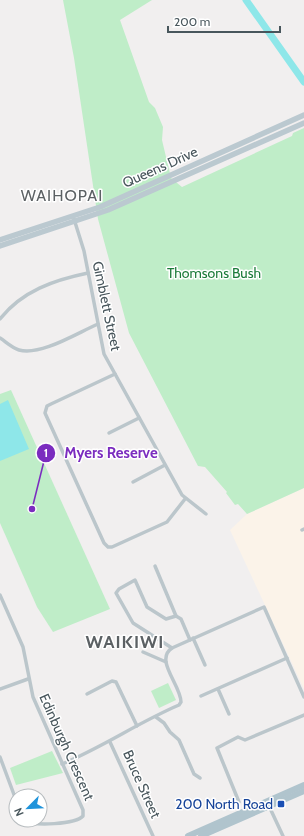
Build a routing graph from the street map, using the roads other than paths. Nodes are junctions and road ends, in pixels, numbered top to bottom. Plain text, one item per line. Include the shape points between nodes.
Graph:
1 (304, 114) edge
2 (304, 123) edge
3 (234, 147) junction
4 (237, 154) junction
5 (74, 219) junction
6 (0, 240) edge
7 (0, 246) edge
8 (88, 273) junction
9 (0, 317) edge
10 (98, 324) junction
11 (0, 338) edge
12 (115, 374) junction
13 (139, 418) junction
14 (109, 433) dead end
15 (165, 465) junction
16 (133, 482) dead end
17 (185, 499) junction
18 (206, 514) dead end
19 (154, 566) dead end
20 (0, 595) edge
21 (176, 616) junction
22 (192, 639) junction
23 (172, 648) junction
24 (143, 652) dead end
25 (287, 658) junction
26 (166, 662) junction
27 (205, 665) dead end
28 (28, 679) junction
29 (0, 689) edge
30 (218, 689) junction
31 (87, 694) dead end
32 (201, 696) dead end
33 (304, 697) edge
34 (229, 714) dead end
35 (304, 714) edge
36 (156, 716) junction
37 (137, 726) junction
38 (110, 742) junction
39 (0, 757) edge
40 (62, 764) junction
41 (200, 778) dead end
42 (304, 785) edge
43 (12, 788) edge
44 (304, 791) edge
45 (239, 802) dead end
46 (268, 804) junction
47 (48, 823) edge
48 (153, 836) edge
49 (188, 836) edge
50 (201, 836) edge
51 (283, 836) edge

1 - 3 main road, Queens Drive
2 - 4 main road, Queens Drive
3 - 4 main road
3 - 5 main road, Queens Drive
4 - 5 main road, Queens Drive via 119,206
5 - 6 main road, Queens Drive
5 - 7 main road, Queens Drive
5 - 8 street, Gimblett Street
8 - 9 street via 54,281 30,292
8 - 10 street, Gimblett Street
10 - 11 street via 43,348 30,351 18,350
10 - 12 street, Gimblett Street via 104,354
12 - 13 street, Gimblett Street
12 - 17 street via 47,406 45,413 104,543 112,547 168,522
13 - 14 street
13 - 15 street, Gimblett Street
15 - 16 street
15 - 17 street, Gimblett Street
17 - 18 street, Gimblett Street
19 - 21 street
20 - 28 street via 23,647
21 - 22 street via 181,619
21 - 23 street via 166,619 147,607 135,580 116,593 133,623
22 - 23 street
22 - 25 street via 264,607
22 - 27 street
23 - 26 street via 166,653
24 - 26 street
25 - 30 street
25 - 33 street
26 - 36 street via 181,702
28 - 29 street, Edinburgh Crescent
28 - 40 street, Edinburgh Crescent via 33,697
30 - 32 street
30 - 34 street
31 - 37 street via 112,681 116,682
35 - 45 street via 247,740 238,738 217,748
36 - 37 street
36 - 41 street via 179,740 194,774
37 - 38 street
38 - 40 street
38 - 48 street, Bruce Street
39 - 43 street
40 - 47 street, Edinburgh Crescent via 83,816 77,821
42 - 46 main road
44 - 46 main road
46 - 49 main road
46 - 50 main road
46 - 51 street

